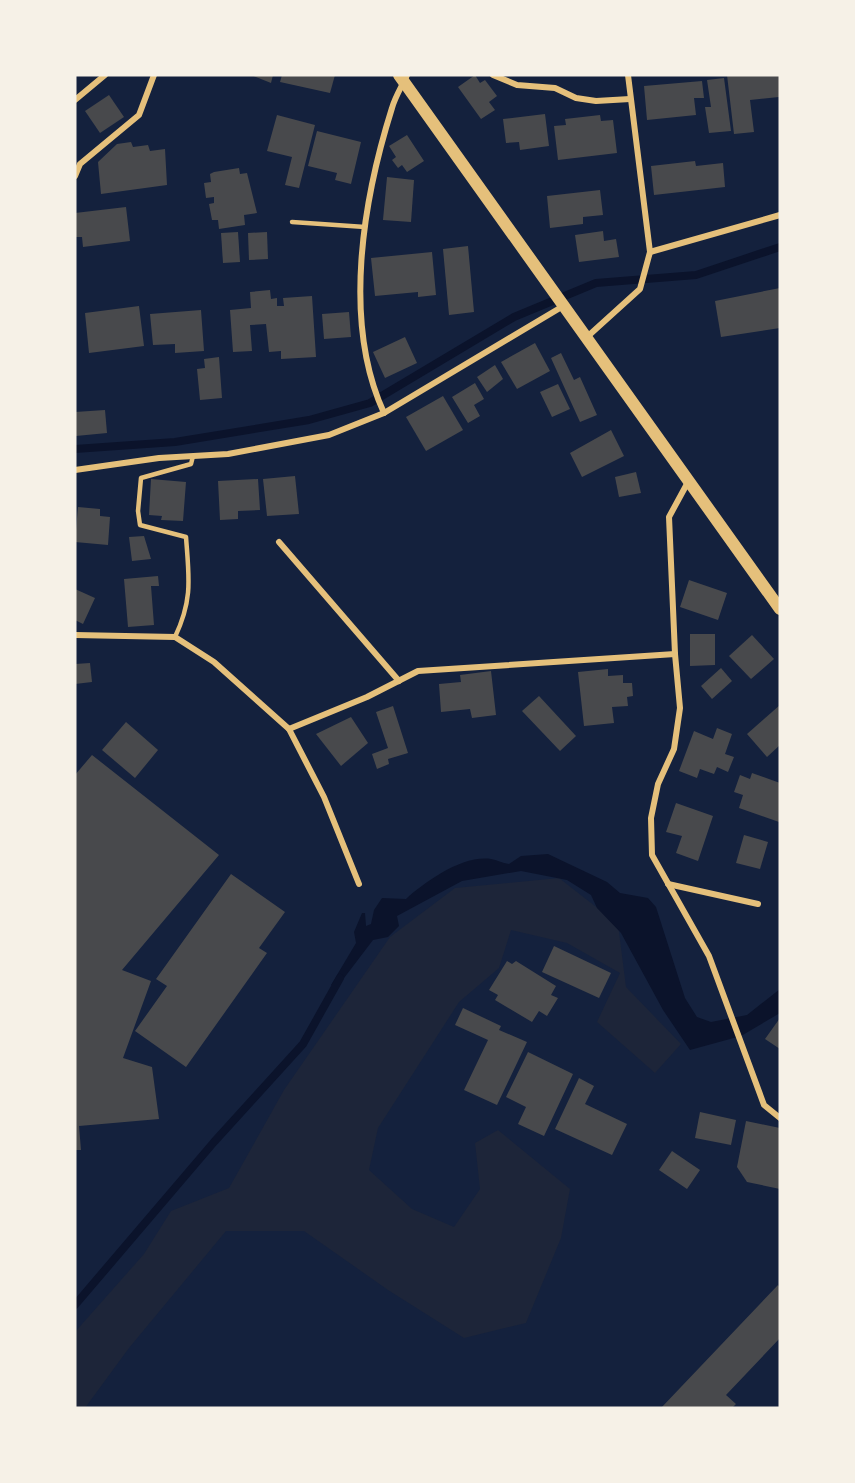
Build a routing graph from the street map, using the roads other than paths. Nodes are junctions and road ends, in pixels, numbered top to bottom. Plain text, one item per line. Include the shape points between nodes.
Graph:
1 (105, 75) edge
2 (154, 75) edge
3 (493, 75) edge
4 (628, 75) edge
5 (403, 77) edge
6 (630, 99) junction
7 (75, 100) edge
8 (75, 176) edge
9 (780, 215) edge
10 (292, 222) dead end
11 (364, 227) junction
12 (650, 252) junction
13 (565, 305) junction
14 (587, 337) junction
15 (384, 413) junction
16 (193, 456) junction
17 (75, 470) edge
18 (689, 481) junction
19 (279, 542) dead end
20 (780, 609) edge
21 (75, 635) edge
22 (175, 637) junction
23 (675, 654) junction
24 (399, 681) junction
25 (289, 729) junction
26 (359, 884) dead end
27 (668, 884) junction
28 (758, 904) dead end
29 (780, 1118) edge

1 - 7 street
2 - 8 street via 139,114 80,165
3 - 6 street via 517,85 555,88 586,100
4 - 6 street
5 - 11 street via 392,107
5 - 13 main road
6 - 12 street
9 - 12 street
10 - 11 lane
11 - 15 street via 360,275 365,357
12 - 14 street via 640,289
13 - 14 main road
13 - 15 street
14 - 18 main road
15 - 16 street via 329,435 228,454
16 - 17 street
16 - 22 lane via 191,464 141,478 140,525 186,537 189,598
18 - 20 main road
18 - 23 street via 669,517
19 - 24 street
21 - 22 street
22 - 25 street via 214,662
23 - 24 street via 418,671
23 - 27 street via 680,708 674,749 658,784 651,818 652,855
24 - 25 street
25 - 26 street via 324,797
27 - 28 street
27 - 29 street via 709,956 764,1105

